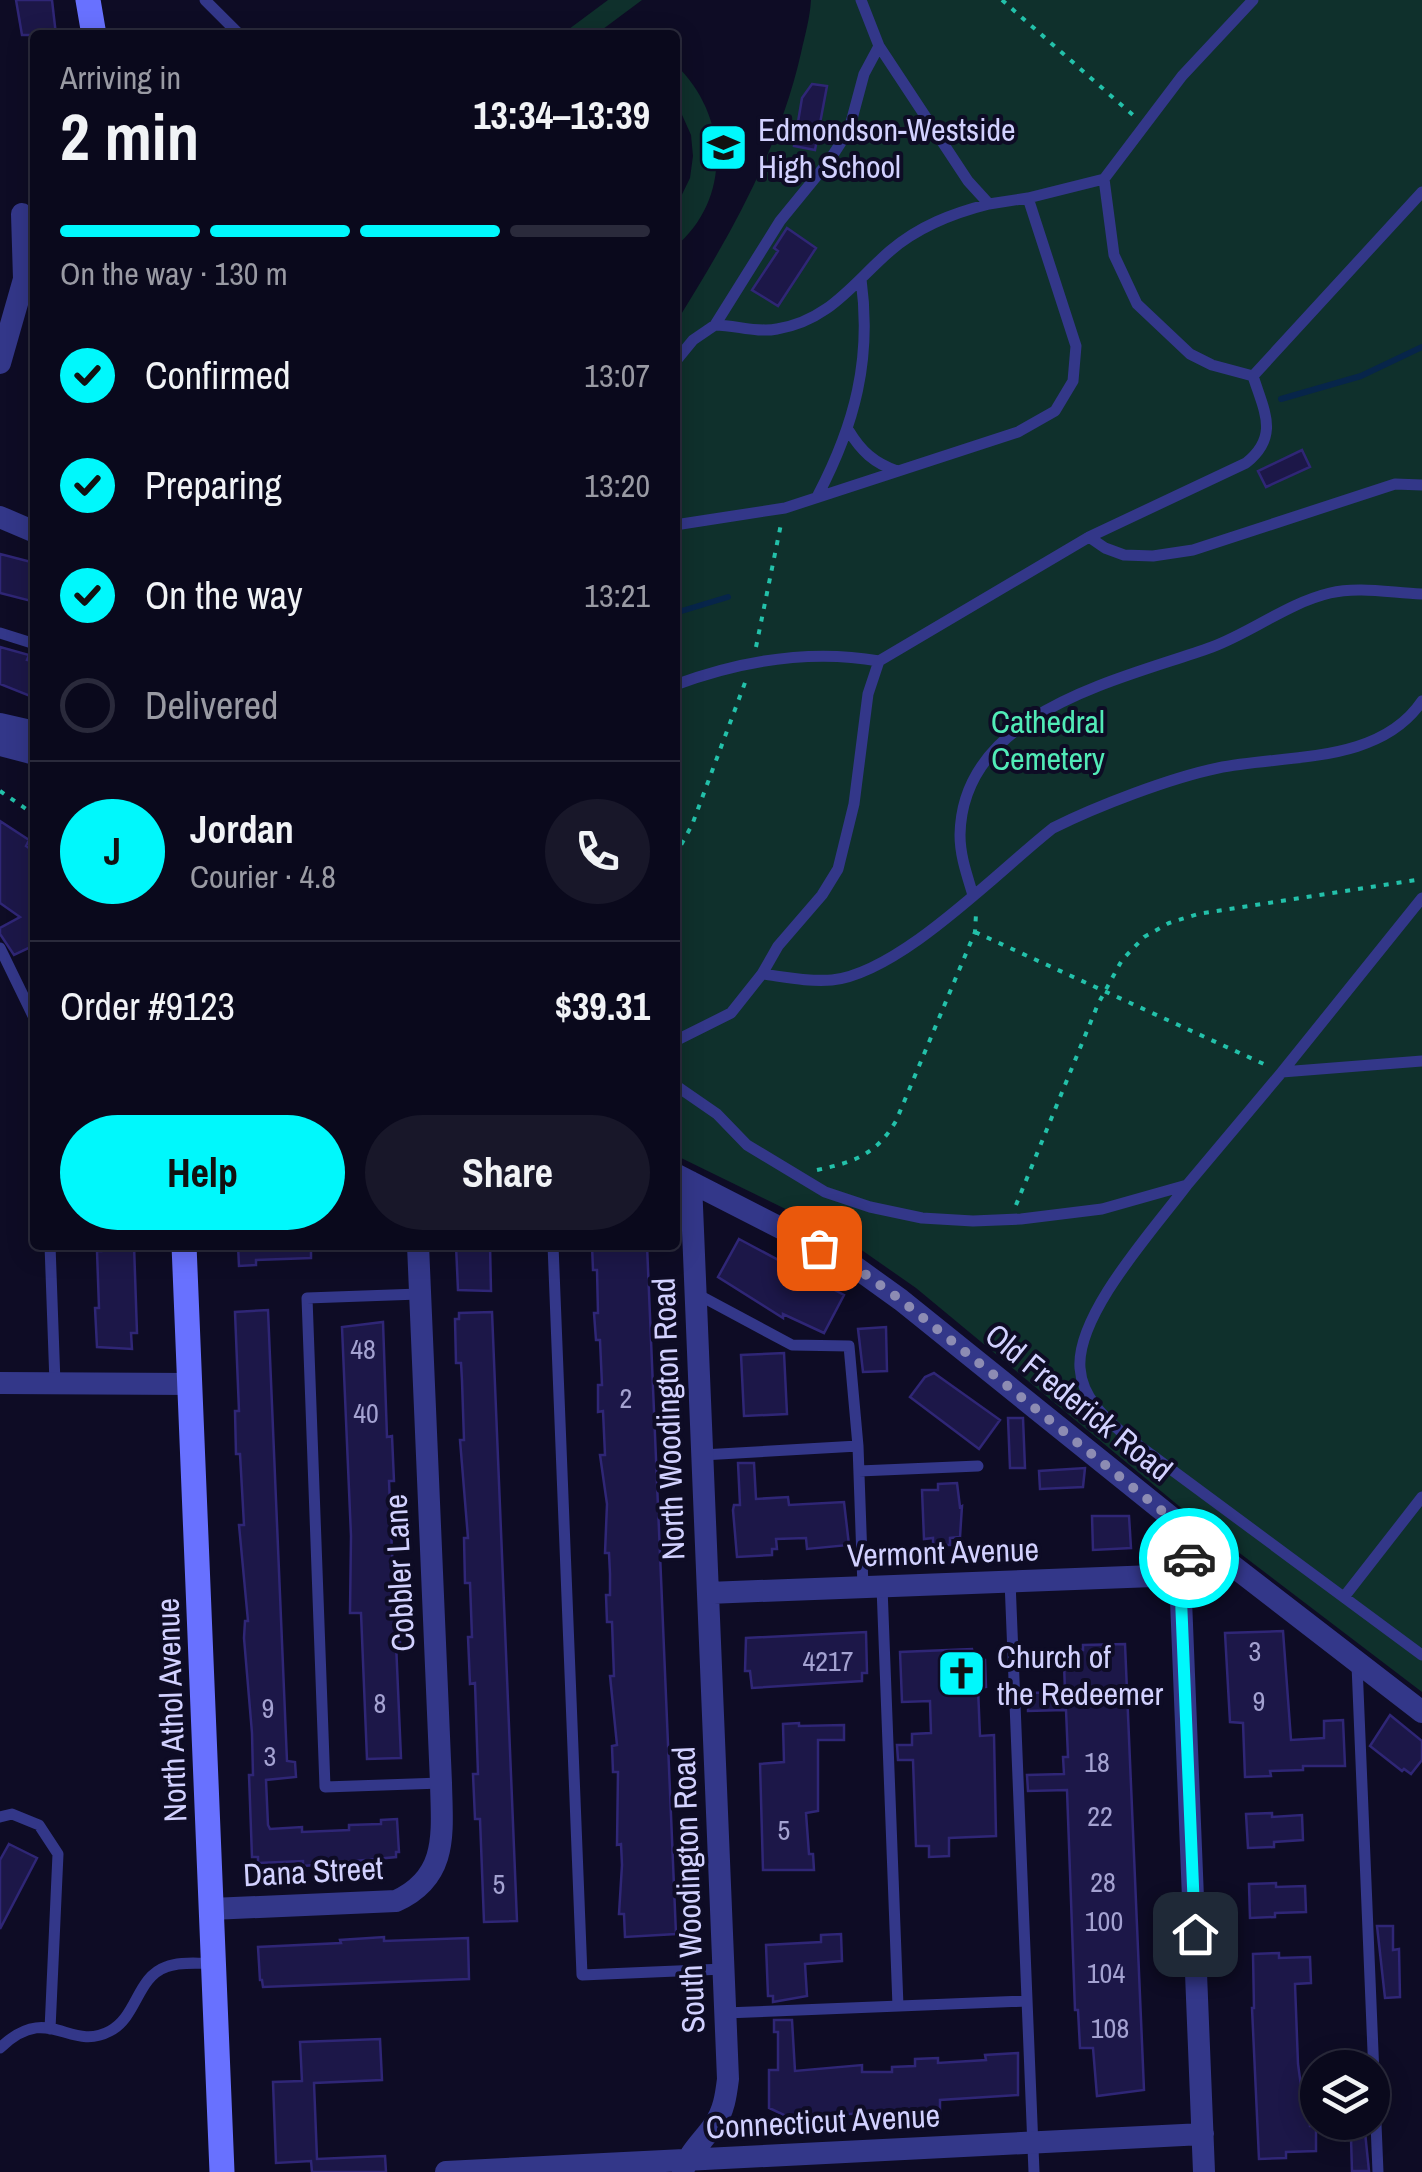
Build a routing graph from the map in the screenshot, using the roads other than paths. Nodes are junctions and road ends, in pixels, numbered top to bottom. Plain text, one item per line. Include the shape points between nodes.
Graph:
1 (88, 0) edge
2 (205, 0) edge
3 (861, 0) edge
4 (1253, 0) edge
5 (93, 30) edge
6 (235, 30) edge
7 (879, 46) junction
8 (1104, 179) junction
9 (1422, 192) edge
10 (1028, 198) junction
11 (988, 204) junction
12 (19, 214) edge
13 (861, 279) junction
14 (715, 324) junction
15 (3, 348) edge
16 (680, 356) edge
17 (1253, 376) junction
18 (849, 431) junction
19 (897, 470) junction
20 (1422, 484) edge
21 (818, 495) junction
22 (0, 518) edge
23 (680, 525) edge
24 (30, 530) edge
25 (1089, 538) junction
26 (1422, 593) edge
27 (1422, 602) edge
28 (0, 633) edge
29 (30, 642) edge
30 (880, 661) junction
31 (680, 683) edge
32 (1422, 701) edge
33 (0, 724) edge
34 (30, 731) edge
35 (0, 745) edge
36 (30, 753) edge
37 (973, 895) junction
38 (1422, 898) edge
39 (0, 948) edge
40 (762, 974) junction
41 (30, 1010) edge
42 (680, 1038) edge
43 (1422, 1061) edge
44 (1282, 1072) junction
45 (680, 1088) edge
46 (683, 1178) edge
47 (1187, 1186) junction
48 (50, 1250) edge
49 (184, 1250) edge
50 (418, 1250) edge
51 (553, 1250) edge
52 (696, 1293) junction
53 (419, 1294) junction
54 (0, 1383) edge
55 (55, 1383) junction
56 (191, 1384) junction
57 (858, 1446) junction
58 (702, 1455) junction
59 (978, 1466) dead end
60 (859, 1471) junction
61 (1422, 1498) edge
62 (1198, 1540) junction
63 (1180, 1575) junction
64 (1010, 1582) junction
65 (872, 1587) junction
66 (708, 1594) junction
67 (1344, 1597) junction
68 (1422, 1655) edge
69 (1357, 1660) junction
70 (1422, 1712) edge
71 (441, 1783) junction
72 (0, 1817) edge
73 (417, 1892) joint
74 (212, 1909) junction
75 (214, 1963) junction
76 (724, 1970) junction
77 (1027, 2001) junction
78 (898, 2006) junction
79 (725, 2013) junction
80 (50, 2029) junction
81 (0, 2048) edge
82 (1203, 2134) junction
83 (1032, 2142) junction
84 (685, 2166) edge
85 (497, 2171) edge
86 (222, 2172) edge
87 (446, 2172) edge
88 (1034, 2172) edge
89 (1204, 2172) edge
90 (1378, 2172) edge

1 - 5 street
2 - 6 lane
3 - 7 lane
4 - 8 lane via 1143,124
7 - 11 lane
7 - 14 lane via 849,130
8 - 10 lane
8 - 17 lane via 1114,255 1138,304 1190,354
9 - 17 lane
10 - 11 lane
10 - 19 lane via 1071,324 1073,381 1055,412 1040,422
11 - 13 lane via 917,231
12 - 15 street via 24,279
13 - 14 lane via 820,316 797,325 754,331
13 - 18 lane via 865,340
14 - 16 lane
17 - 25 lane via 1266,419 1260,453
18 - 19 lane via 878,464
18 - 21 lane
19 - 21 lane
20 - 25 lane via 1395,484 1193,550 1124,554
21 - 23 lane via 785,508
22 - 24 street
25 - 30 lane
26 - 27 lane
26 - 37 lane via 1331,592 1214,646 1066,697 1029,720 980,769 961,815 962,860
28 - 29 lane
30 - 31 lane via 753,660
30 - 40 lane via 868,694 838,869
32 - 37 lane via 1377,740 1216,768 1079,815 1053,828
33 - 34 street
35 - 36 street
37 - 40 lane via 893,958 861,973 834,980
38 - 44 lane
39 - 41 lane
40 - 42 lane via 731,1012
43 - 44 lane
44 - 47 lane
45 - 47 lane via 790,1174 825,1192 922,1218 1012,1220 1102,1209
46 - 52 street, North Woodington Road
46 - 62 street, Old Frederick Road via 851,1264
47 - 67 lane via 1093,1315 1082,1343 1084,1388 1126,1436
48 - 55 lane
49 - 56 street, North Athol Avenue
50 - 53 street, Cobbler Lane
51 - 76 lane via 582,1975
52 - 57 lane via 792,1345 849,1346
52 - 58 street, North Woodington Road
53 - 71 street, Cobbler Lane
53 - 71 lane via 306,1298 325,1787
54 - 55 street
55 - 56 street
56 - 74 street, North Athol Avenue
57 - 58 lane
57 - 60 lane
58 - 66 street, North Woodington Road
59 - 60 lane
60 - 65 lane
61 - 67 lane
62 - 63 street
62 - 69 street, Old Frederick Road
63 - 64 street, Vermont Avenue
63 - 82 street
64 - 65 street, Vermont Avenue
64 - 77 lane
65 - 66 street, Vermont Avenue
65 - 78 lane
66 - 76 street, South Woodington Road
67 - 68 lane
69 - 70 street, Old Frederick Road
69 - 90 lane
71 - 73 street, Cobbler Lane via 438,1858
72 - 80 lane via 12,1814 40,1825 58,1854
73 - 74 street, Dana Street via 376,1904
74 - 75 street, North Athol Avenue
75 - 80 lane via 162,1968 110,2031 95,2037
75 - 86 street, North Athol Avenue
76 - 79 street, South Woodington Road
77 - 78 lane
77 - 83 lane
78 - 79 lane
79 - 84 street, South Woodington Road via 725,2102
80 - 81 lane via 25,2028
82 - 83 street, Connecticut Avenue
82 - 89 street
83 - 84 street, Connecticut Avenue
83 - 88 lane
84 - 85 street, Connecticut Avenue
85 - 87 street, Connecticut Avenue

